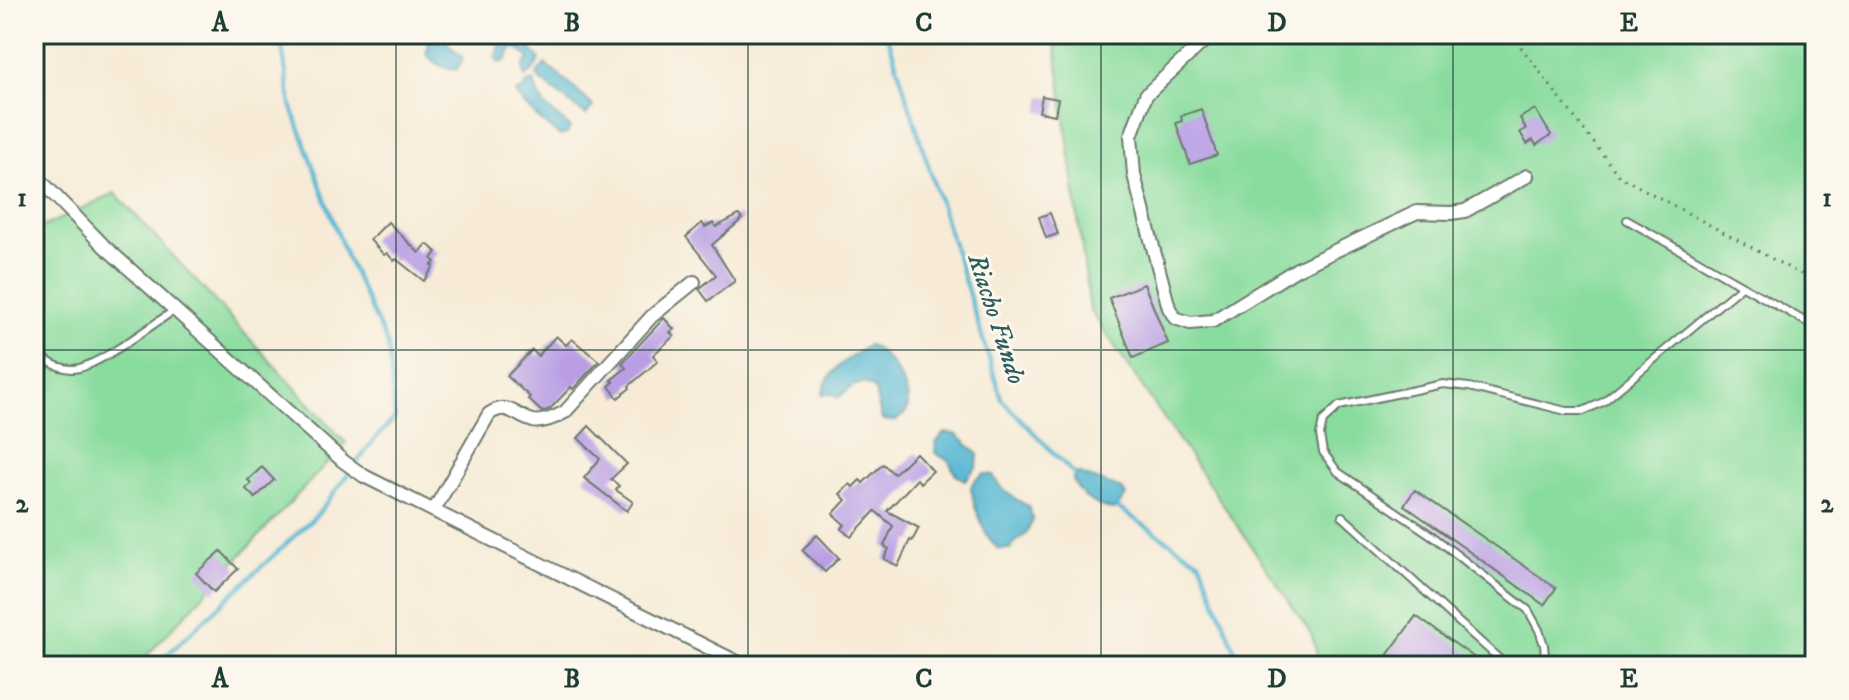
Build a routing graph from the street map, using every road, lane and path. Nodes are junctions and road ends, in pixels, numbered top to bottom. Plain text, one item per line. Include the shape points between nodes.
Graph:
1 (1208, 34) edge
2 (1511, 34) edge
3 (34, 174) edge
4 (1527, 176) dead end
5 (1627, 220) dead end
6 (694, 282) dead end
7 (1815, 282) edge
8 (1742, 286) junction
9 (175, 310) junction
10 (1815, 327) edge
11 (34, 349) edge
12 (434, 510) junction
13 (1342, 516) dead end
14 (1368, 661) dead end
15 (745, 666) edge
16 (1377, 666) edge
17 (1507, 666) edge
18 (1546, 666) edge

1 - 4 street via 1146,95 1131,136 1134,175 1175,318 1213,321 1297,269 1417,212 1465,211
2 - 7 path via 1619,176
3 - 9 street
5 - 8 lane
6 - 12 street via 652,316 565,412 534,422 508,409 489,414
8 - 10 lane
8 - 18 lane via 1603,402 1583,411 1443,384 1339,406 1323,421 1323,452 1338,472 1528,610 1544,645
9 - 11 lane via 97,361 73,369 47,362
9 - 12 street via 343,461
12 - 15 street
13 - 17 lane
14 - 16 lane

